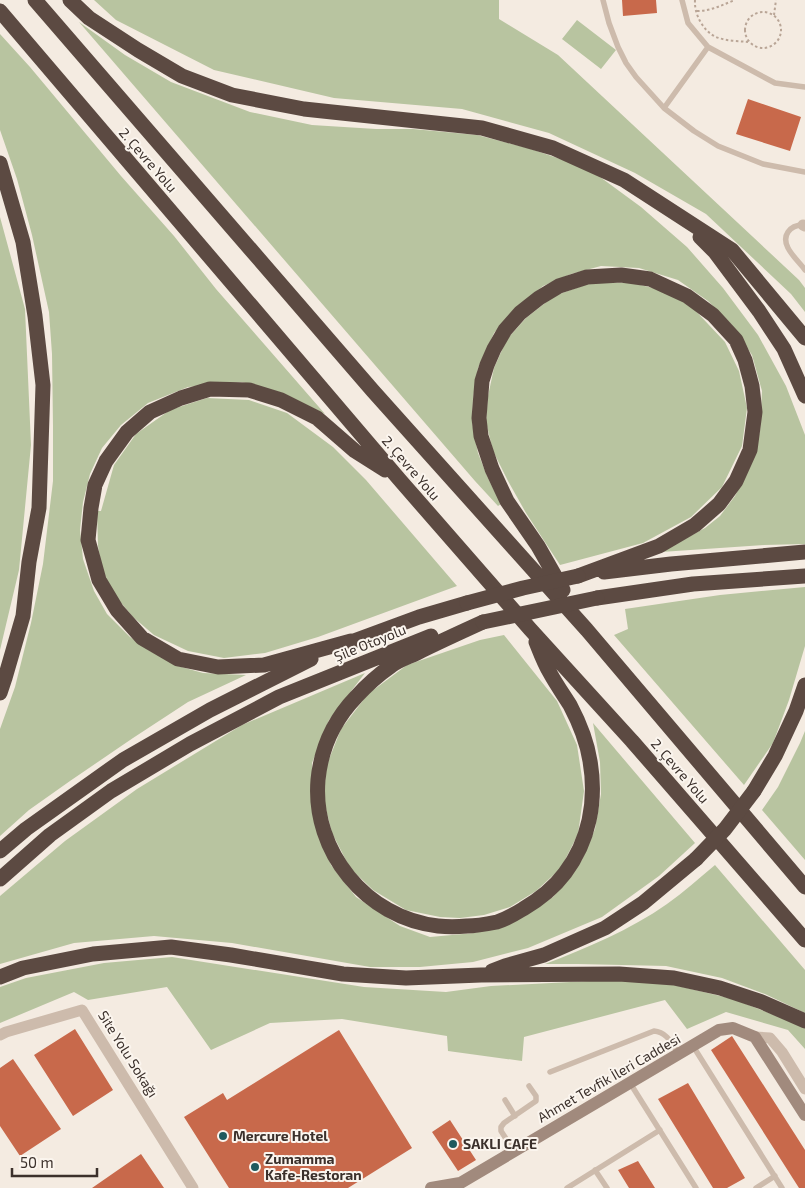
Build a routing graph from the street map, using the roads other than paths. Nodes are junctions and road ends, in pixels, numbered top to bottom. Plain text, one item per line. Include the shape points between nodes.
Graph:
1 (35, 0) edge
2 (70, 0) edge
3 (603, 0) edge
4 (682, 0) edge
5 (0, 11) edge
6 (708, 48) junction
7 (805, 87) edge
8 (664, 108) junction
9 (0, 163) edge
10 (805, 172) edge
11 (675, 213) junction
12 (804, 226) edge
13 (805, 270) edge
14 (805, 338) edge
15 (805, 396) edge
16 (399, 479) junction
17 (805, 552) edge
18 (578, 576) junction
19 (805, 576) edge
20 (483, 622) junction
21 (530, 629) junction
22 (587, 630) junction
23 (351, 641) junction
24 (805, 685) edge
25 (0, 693) edge
26 (0, 851) edge
27 (0, 879) edge
28 (805, 887) edge
29 (805, 940) edge
30 (481, 975) junction
31 (0, 977) edge
32 (805, 1021) edge
33 (0, 1035) edge
34 (755, 1037) junction
35 (692, 1046) junction
36 (679, 1054) junction
37 (550, 1072) dead end
38 (630, 1083) junction
39 (529, 1086) dead end
40 (805, 1089) edge
41 (505, 1100) dead end
42 (515, 1116) junction
43 (805, 1116) edge
44 (660, 1130) junction
45 (514, 1151) junction
46 (595, 1170) junction
47 (775, 1176) junction
48 (456, 1185) edge
49 (193, 1188) edge
50 (431, 1188) edge
51 (567, 1188) edge
52 (607, 1188) edge
53 (696, 1188) edge
54 (756, 1188) edge
55 (782, 1188) edge

1 - 22 highway, 2. Çevre Yolu via 373,391
2 - 11 highway via 89,18 182,76 232,94 304,108 482,128 553,148 624,180
3 - 8 lane via 626,63
4 - 6 lane via 688,23
5 - 16 highway, 2. Çevre Yolu
6 - 7 lane via 775,83
6 - 8 lane
8 - 10 lane via 718,146 762,164
9 - 25 highway via 23,242 42,386 39,508 23,616
11 - 14 highway via 732,250
11 - 15 highway via 714,252 759,312 784,349
12 - 13 lane via 794,226 786,240 787,247
16 - 21 highway, 2. Çevre Yolu
16 - 23 highway via 355,451 317,418 281,400 250,390 210,389 181,398 144,417 116,447 95,485 88,540 99,580 117,610 142,638 178,659 218,667 264,665
17 - 18 highway, Şile Otoyolu
18 - 22 highway via 659,546 695,525 719,504 736,481 750,450 755,412 753,395 745,360 736,340 713,315 687,296 650,279 621,275 587,278 552,290 520,313 505,330 482,381 481,436 492,469 507,501 538,546
18 - 23 highway, Şile Otoyolu, bridge via 467,603
19 - 20 highway, Şile Otoyolu, bridge via 693,584 597,598
20 - 21 highway via 392,665 368,684 337,720 320,767 318,803 325,836 343,871 376,903 420,923 476,926 512,915 557,884 586,836 593,798 590,759 571,708 549,672
20 - 27 highway, Şile Otoyolu via 437,634 279,697 110,791 50,835
21 - 29 highway, 2. Çevre Yolu
22 - 28 highway, 2. Çevre Yolu
23 - 26 highway, Şile Otoyolu via 210,710 123,760
24 - 30 highway, bridge via 775,756 754,791 725,829 696,859 643,903 606,928 544,955
30 - 31 highway via 406,978 342,974 171,947 93,954 23,968
30 - 32 highway via 619,974 674,978 720,988
33 - 49 street, Site Yolu Sokağı via 82,1010
34 - 35 street, Ahmet Tevfik İleri Caddesi via 733,1028 719,1030
34 - 40 street via 770,1038
34 - 43 street
35 - 36 street, Ahmet Tevfik İleri Caddesi
35 - 47 lane
36 - 37 lane via 665,1035 654,1031
36 - 38 street, Ahmet Tevfik İleri Caddesi
38 - 44 lane
38 - 45 street, Ahmet Tevfik İleri Caddesi
39 - 42 lane via 536,1101
41 - 42 lane
42 - 45 lane via 501,1127
44 - 46 lane
44 - 53 lane
45 - 48 street, Ahmet Tevfik İleri Caddesi
46 - 51 lane
46 - 52 lane
47 - 54 lane
47 - 55 lane
48 - 50 street, Ahmet Tevfik İleri Caddesi

